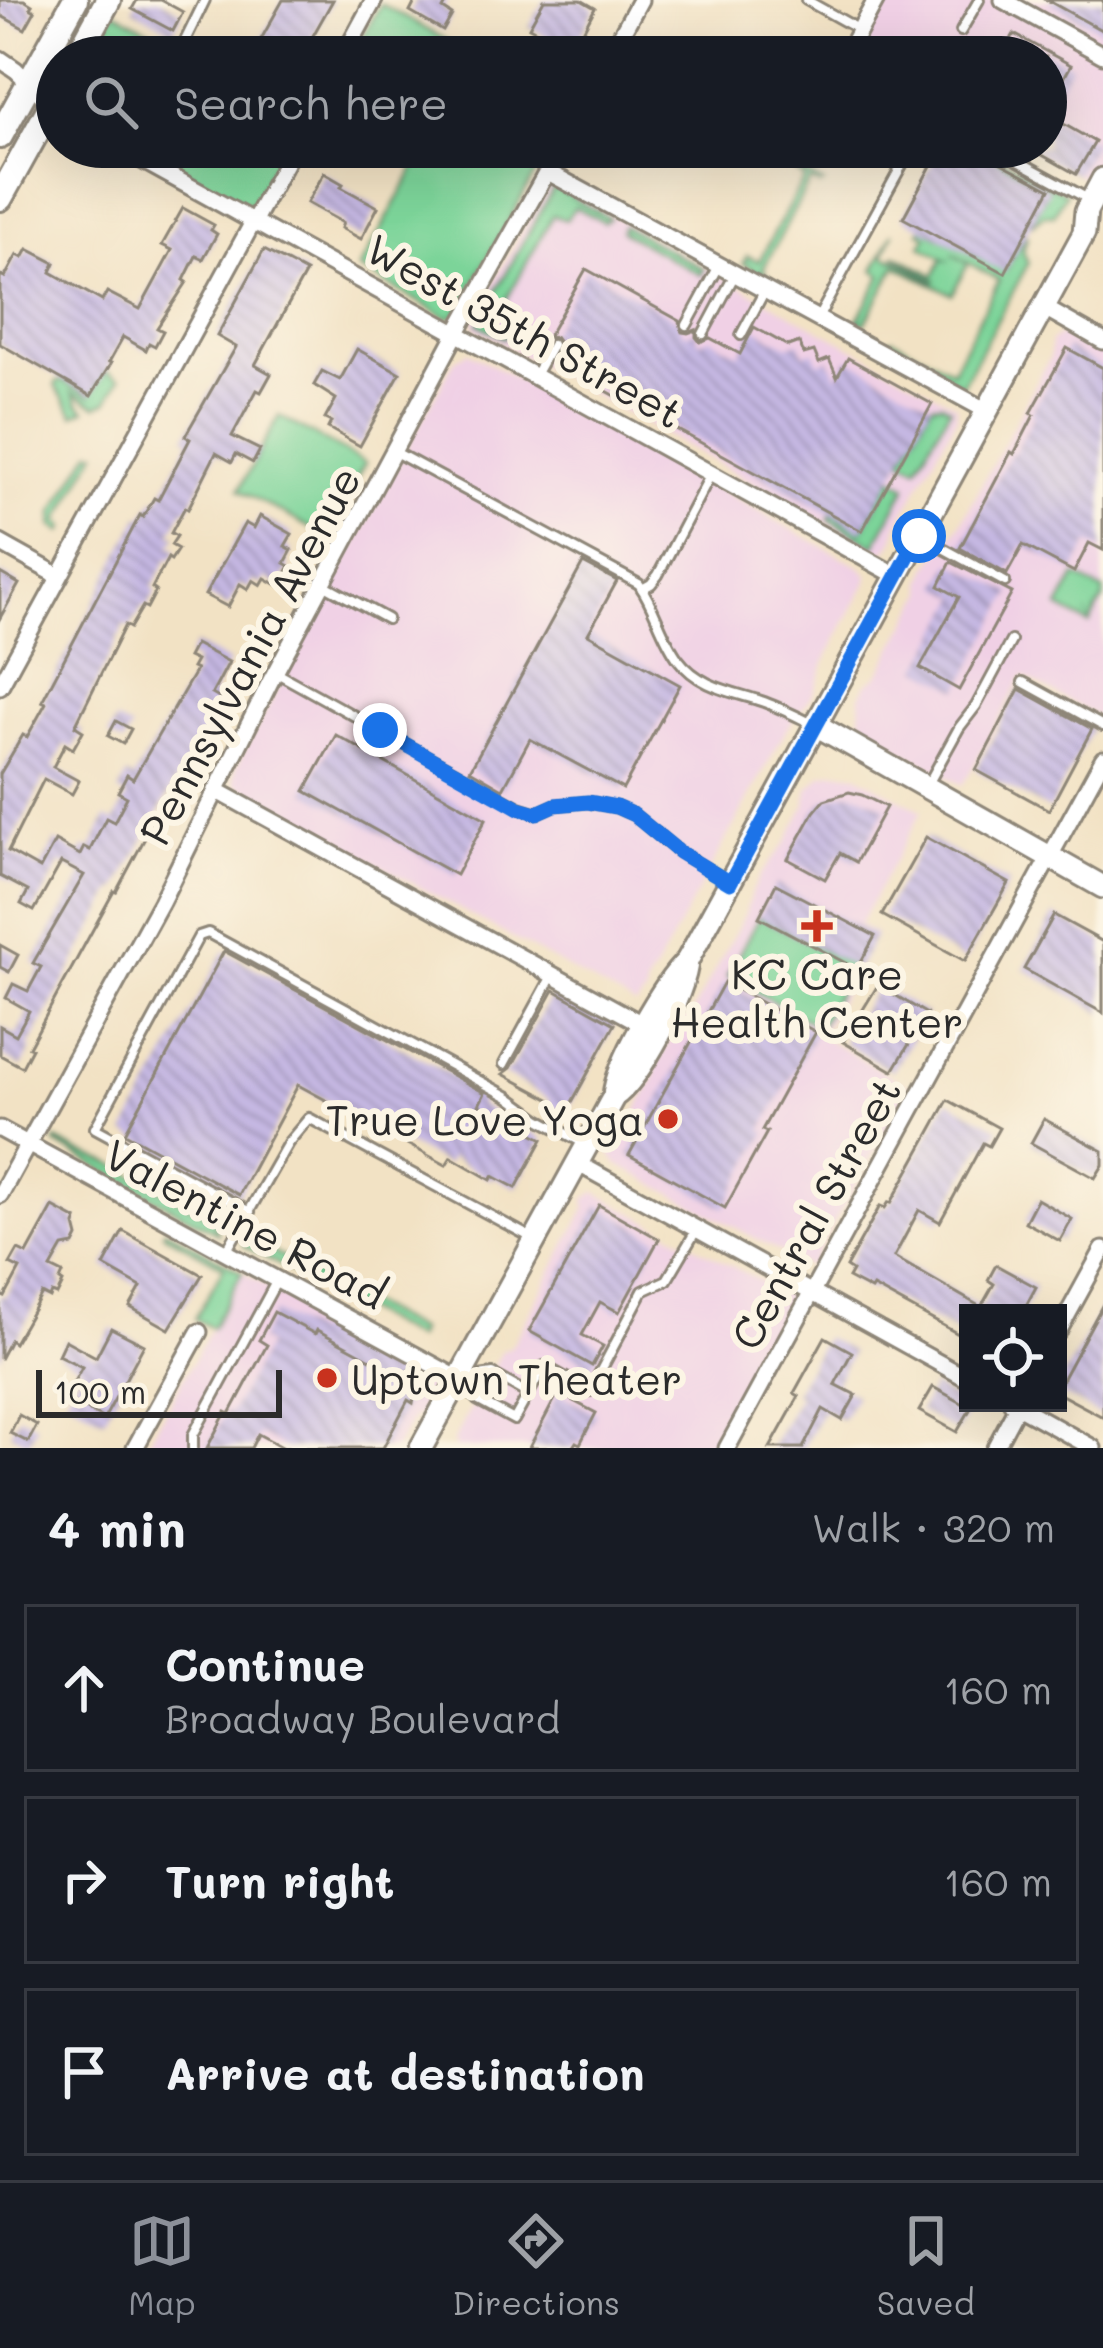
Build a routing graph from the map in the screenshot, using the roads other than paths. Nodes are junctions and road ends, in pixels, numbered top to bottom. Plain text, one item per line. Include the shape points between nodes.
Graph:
1 (75, 0) edge
2 (108, 0) edge
3 (205, 0) edge
4 (374, 0) edge
5 (640, 0) edge
6 (806, 0) edge
7 (876, 0) edge
8 (979, 0) edge
9 (1003, 0) edge
10 (860, 30) junction
11 (961, 32) dead end
12 (55, 36) edge
13 (88, 36) edge
14 (187, 36) edge
15 (354, 36) edge
16 (620, 36) edge
17 (857, 36) edge
18 (1103, 56) edge
19 (0, 59) edge
20 (36, 71) edge
21 (29, 84) junction
22 (36, 89) edge
23 (0, 136) edge
24 (36, 136) edge
25 (160, 168) edge
26 (283, 168) edge
27 (550, 168) edge
28 (900, 168) edge
29 (1029, 168) edge
30 (548, 172) junction
31 (1103, 179) edge
32 (0, 198) edge
33 (1097, 208) edge
34 (254, 222) junction
35 (1093, 238) edge
36 (719, 266) junction
37 (735, 274) junction
38 (765, 290) junction
39 (1043, 307) junction
40 (817, 319) junction
41 (687, 325) dead end
42 (456, 334) junction
43 (703, 334) dead end
44 (741, 334) dead end
45 (1103, 341) edge
46 (552, 345) dead end
47 (534, 377) junction
48 (987, 411) junction
49 (395, 452) junction
50 (711, 474) junction
51 (919, 536) junction
52 (0, 543) edge
53 (897, 575) junction
54 (59, 576) junction
55 (1005, 582) dead end
56 (324, 584) junction
57 (642, 589) junction
58 (387, 619) dead end
59 (1011, 641) dead end
60 (276, 672) junction
61 (1023, 682) dead end
62 (0, 686) edge
63 (816, 725) junction
64 (1103, 727) edge
65 (1103, 759) edge
66 (926, 787) junction
67 (216, 790) junction
68 (1049, 857) junction
69 (730, 883) junction
70 (1103, 887) edge
71 (687, 961) junction
72 (553, 975) junction
73 (644, 1025) junction
74 (504, 1064) dead end
75 (614, 1096) junction
76 (0, 1129) edge
77 (27, 1145) junction
78 (582, 1154) junction
79 (0, 1195) edge
80 (250, 1212) junction
81 (697, 1229) junction
82 (536, 1239) junction
83 (1103, 1250) edge
84 (226, 1252) junction
85 (277, 1280) junction
86 (813, 1293) junction
87 (1067, 1316) edge
88 (199, 1333) dead end
89 (959, 1373) edge
90 (459, 1379) junction
91 (528, 1394) junction
92 (1012, 1412) edge
93 (1030, 1412) edge
94 (135, 1448) edge
95 (193, 1448) edge
96 (421, 1448) edge
97 (727, 1448) edge
98 (994, 1448) edge
99 (1094, 1448) edge

1 - 12 main road
2 - 13 main road
3 - 14 lane
4 - 15 street
5 - 16 street
6 - 10 lane
7 - 10 street
8 - 11 lane
9 - 18 street
10 - 17 street
19 - 21 street
20 - 21 main road
21 - 22 street
21 - 23 main road
24 - 32 main road
25 - 34 street, West 35th Street
26 - 34 street
27 - 30 street, Pennsylvania Avenue
28 - 40 lane
29 - 33 lane
30 - 36 street
30 - 42 street, Pennsylvania Avenue
31 - 33 main road
33 - 35 main road
34 - 42 street, West 35th Street
34 - 54 street
35 - 39 main road
36 - 37 street
36 - 41 lane
37 - 38 street
37 - 43 lane
38 - 40 street
38 - 44 lane
39 - 45 street
39 - 48 main road
40 - 48 street
42 - 47 street, West 35th Street
42 - 49 street, Pennsylvania Avenue
46 - 47 lane
47 - 50 street, West 35th Street
48 - 51 main road
49 - 56 street, Pennsylvania Avenue
49 - 57 lane
50 - 53 street, West 35th Street
50 - 57 lane via 658,575
51 - 53 main road
51 - 55 lane
52 - 54 street
53 - 63 main road
54 - 62 street
56 - 58 lane
56 - 60 street, Pennsylvania Avenue
57 - 63 lane via 691,673
59 - 66 lane
60 - 67 street, Pennsylvania Avenue
60 - 69 lane via 519,808 537,813 588,802 634,815
61 - 64 lane
63 - 66 main road
63 - 69 main road
65 - 68 street, Central Street
66 - 68 main road
67 - 72 street
67 - 77 street, Pennsylvania Avenue
68 - 70 main road
68 - 86 street, Central Street
69 - 71 main road
71 - 73 main road
71 - 75 main road via 684,987 632,1082
72 - 73 street
72 - 74 lane
73 - 75 main road
75 - 78 main road
76 - 77 street, Valentine Road
77 - 79 street, Pennsylvania Avenue
77 - 84 street, Valentine Road
78 - 80 lane via 508,1096 208,933 95,1128
78 - 81 street
78 - 82 main road
80 - 82 lane via 309,1118
80 - 84 lane
81 - 86 street
81 - 91 lane via 667,1280 643,1291 590,1391 544,1366
82 - 90 main road
83 - 87 street
84 - 85 street, Valentine Road
85 - 90 street, Valentine Road
85 - 95 lane
86 - 89 street
86 - 97 street, Central Street
88 - 94 street
90 - 91 lane via 493,1375
90 - 91 lane via 477,1400 514,1420
90 - 96 main road
92 - 98 street
93 - 99 street

